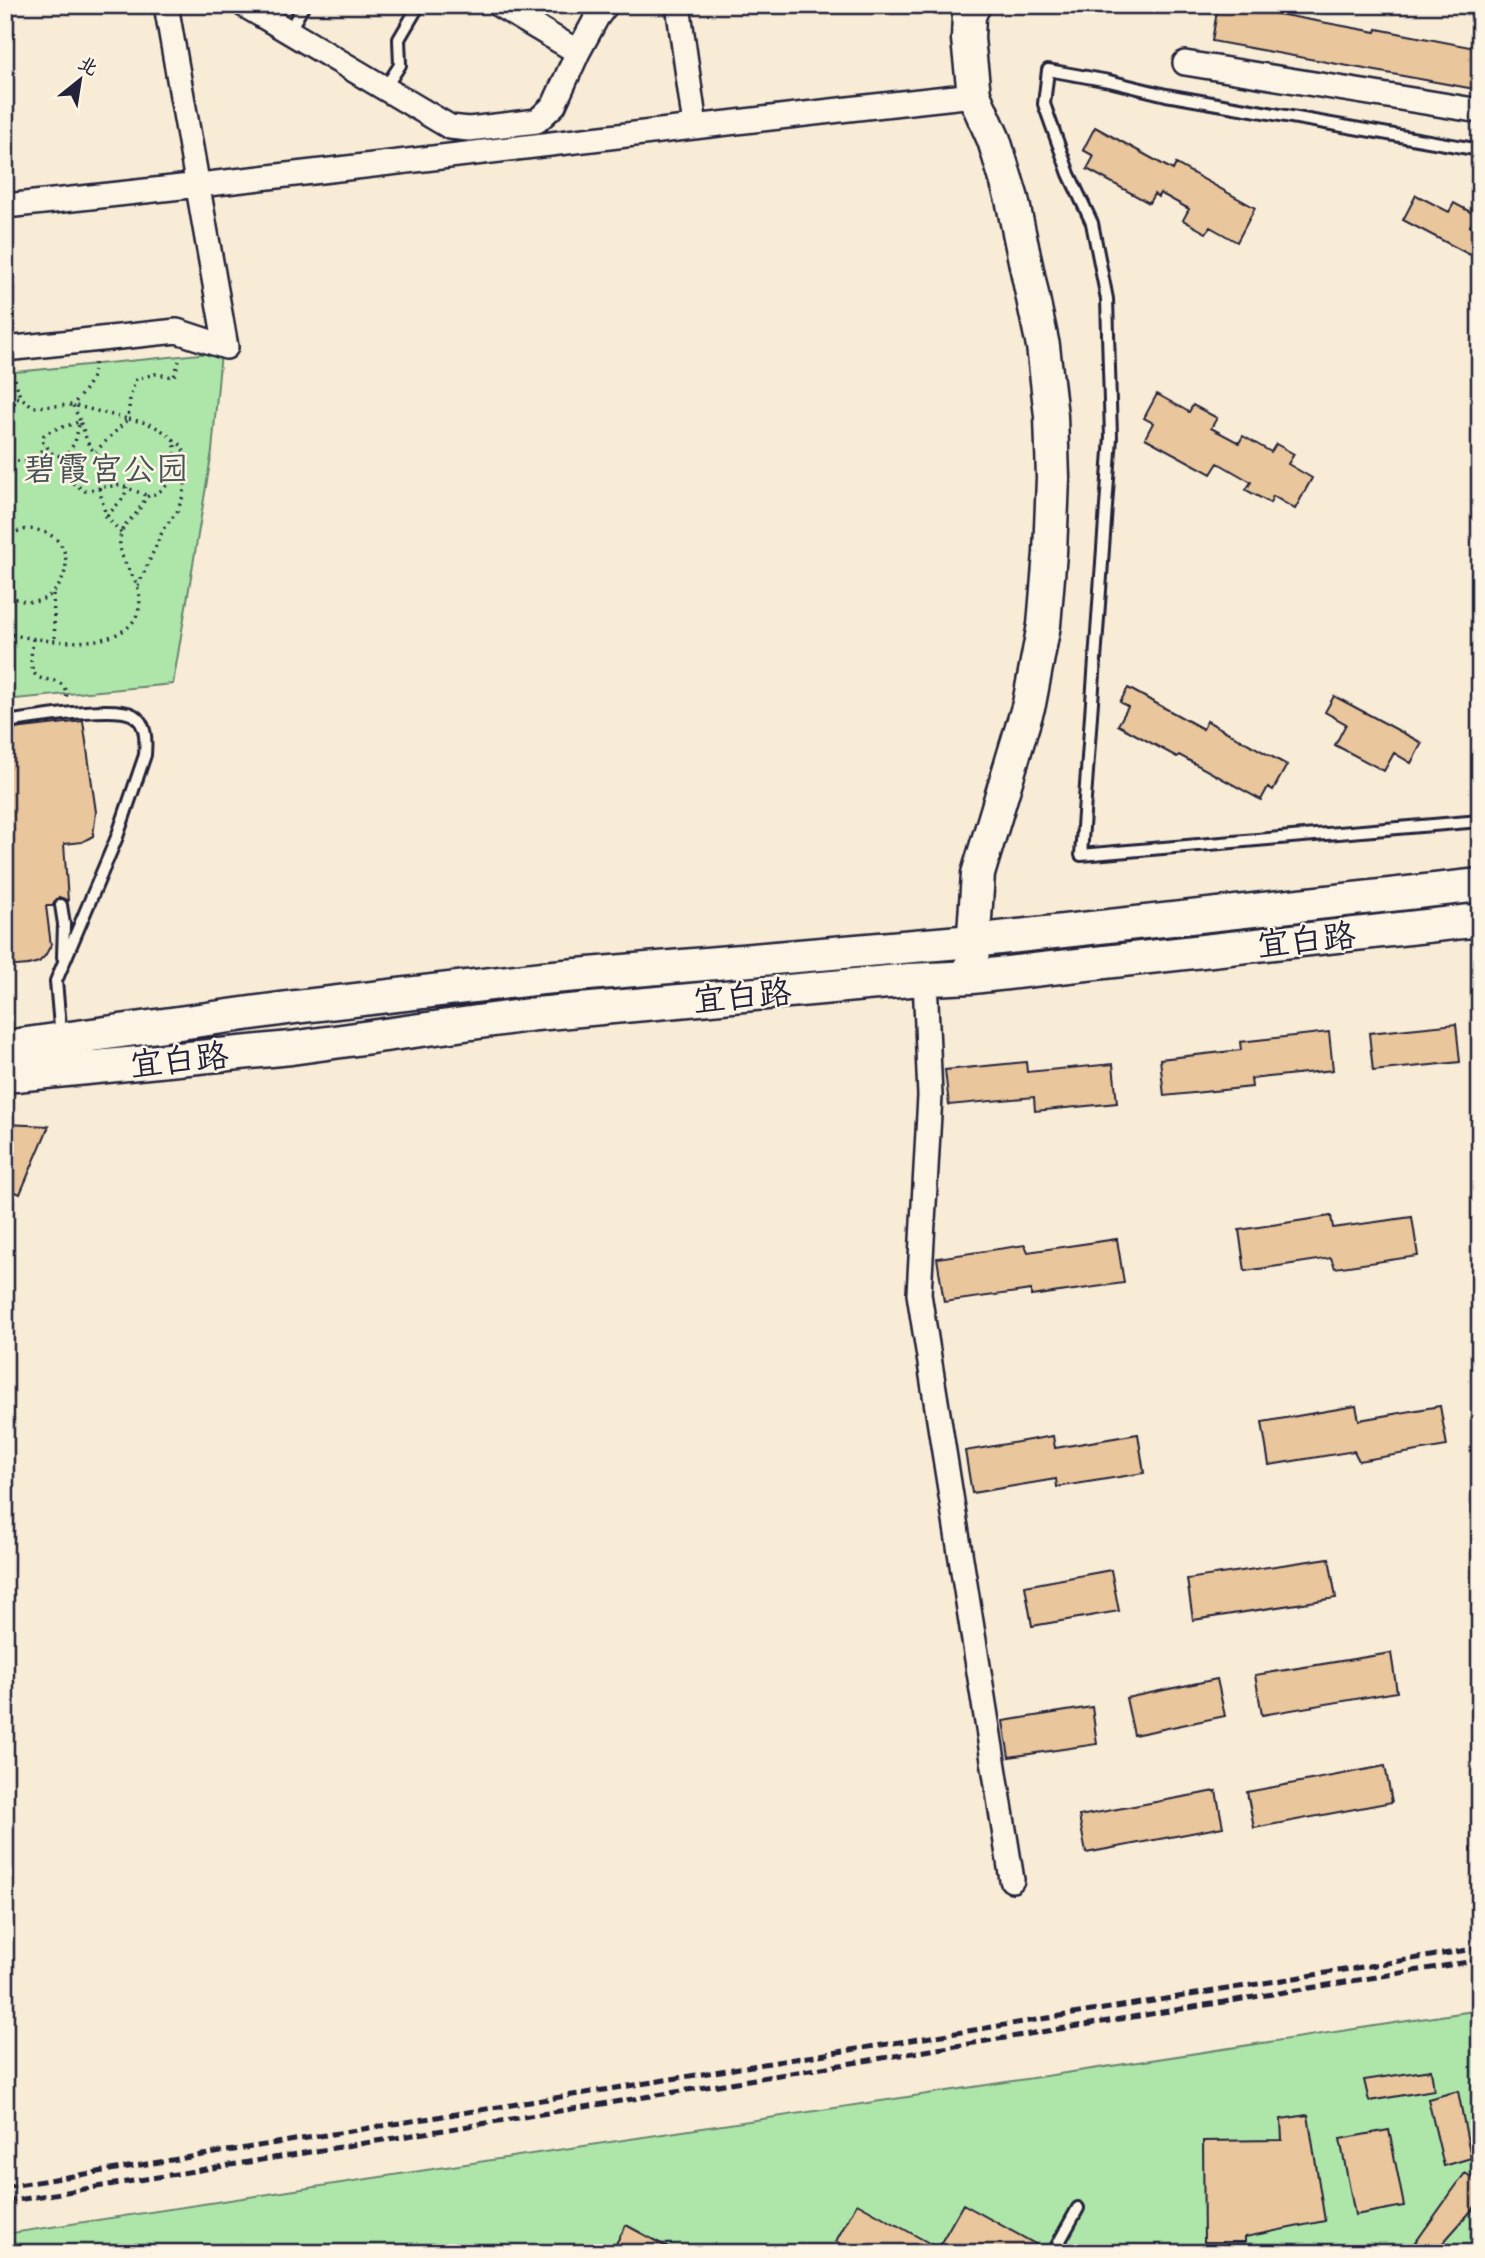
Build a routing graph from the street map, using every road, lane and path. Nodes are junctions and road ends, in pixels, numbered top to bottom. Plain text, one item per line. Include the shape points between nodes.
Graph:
1 (166, 5) edge
2 (244, 5) edge
3 (304, 5) edge
4 (419, 5) edge
5 (499, 5) edge
6 (606, 5) edge
7 (678, 5) edge
8 (974, 5) edge
9 (288, 33) junction
10 (578, 52) junction
11 (1185, 63) dead end
12 (385, 88) junction
13 (974, 95) junction
14 (1480, 111) edge
15 (695, 125) junction
16 (1480, 150) edge
17 (198, 186) junction
18 (5, 206) edge
19 (92, 341) junction
20 (5, 349) edge
21 (179, 361) dead end
22 (15, 380) dead end
23 (20, 397) junction
24 (73, 405) junction
25 (5, 413) edge
26 (128, 419) junction
27 (79, 421) junction
28 (174, 440) junction
29 (45, 446) junction
30 (96, 451) junction
31 (5, 454) edge
32 (65, 458) junction
33 (127, 486) junction
34 (99, 488) junction
35 (148, 496) junction
36 (106, 516) junction
37 (121, 533) junction
38 (5, 539) edge
39 (138, 587) junction
40 (5, 592) edge
41 (53, 594) junction
42 (5, 633) edge
43 (33, 639) junction
44 (55, 641) junction
45 (69, 715) junction
46 (5, 722) edge
47 (1480, 821) edge
48 (1480, 885) edge
49 (61, 905) dead end
50 (1480, 920) edge
51 (972, 942) junction
52 (62, 964) junction
53 (972, 977) junction
54 (925, 979) junction
55 (61, 1041) junction
56 (5, 1047) edge
57 (5, 1076) edge
58 (1012, 1880) dead end
59 (1078, 2208) dead end
60 (1053, 2253) edge

1 - 17 street
2 - 9 street
3 - 9 lane
4 - 12 lane via 399,38 400,65
5 - 10 street
6 - 10 street
7 - 15 street
8 - 13 street via 968,39
9 - 12 street
10 - 12 street via 554,105 537,121 469,130 450,127
11 - 14 street
13 - 15 street
13 - 51 street via 1012,199 1043,346 1053,478 1044,625 1029,704 978,874
15 - 17 street
16 - 47 lane via 1048,71 1044,104 1092,223 1107,299 1111,437 1081,855
17 - 18 street
17 - 19 street via 226,347 177,331
19 - 20 street
19 - 24 path via 95,370
21 - 26 path via 174,377 155,374 136,379
22 - 23 path
23 - 24 path via 34,407
23 - 25 path
24 - 26 path
24 - 27 path
26 - 28 path via 146,422
26 - 30 path
27 - 29 path via 44,435
27 - 30 path via 89,446
27 - 32 path via 75,442
28 - 35 path via 176,464 169,481
28 - 39 path via 182,446 188,464 183,496 163,528
29 - 31 path via 33,461 16,461
29 - 32 path
30 - 34 path
32 - 34 path via 67,479 85,491
33 - 34 path
33 - 35 path
33 - 36 path via 124,497
34 - 36 path
35 - 37 path
36 - 37 path
37 - 39 path via 122,560
38 - 41 path via 31,529 57,541 65,554 66,569
39 - 44 path via 140,607 128,628 97,640
40 - 41 path via 25,601
41 - 44 path
42 - 43 path
43 - 44 path
43 - 45 path via 34,672 66,689
45 - 46 lane
45 - 52 lane via 125,712 143,725 146,741 117,837
48 - 51 street
49 - 52 lane
50 - 53 street, 宜白路
51 - 53 street
51 - 55 street via 542,978
52 - 55 lane via 56,981
53 - 54 street, 宜白路
54 - 57 street, 宜白路 via 536,1014 291,1048
54 - 58 street via 930,1096 919,1294
55 - 56 street
59 - 60 lane

